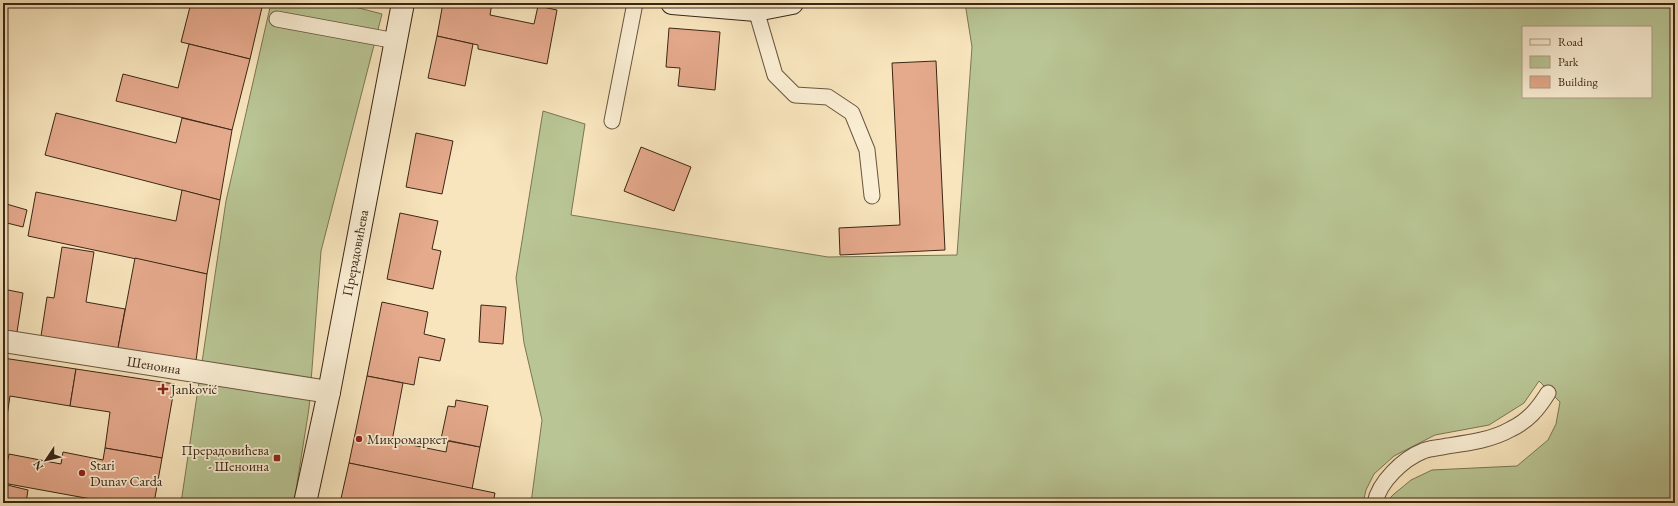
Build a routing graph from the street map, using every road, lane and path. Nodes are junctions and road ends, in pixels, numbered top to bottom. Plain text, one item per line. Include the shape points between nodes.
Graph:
1 (403, 3) edge
2 (635, 3) edge
3 (672, 3) edge
4 (792, 3) edge
5 (756, 10) junction
6 (277, 19) dead end
7 (396, 41) junction
8 (612, 121) dead end
9 (872, 196) dead end
10 (3, 341) edge
11 (329, 392) junction
12 (1548, 393) dead end
13 (305, 503) edge
14 (1375, 503) edge

1 - 7 main road, Прерадовићева
2 - 8 lane
3 - 5 main road
4 - 5 main road
5 - 9 lane via 775,75 795,95 828,97 852,112 867,150
6 - 7 lane
7 - 11 main road, Прерадовићева
10 - 11 main road, Шеноина
11 - 13 main road, Прерадовићева
12 - 14 lane via 1537,410 1510,430 1491,437 1423,450 1399,466 1387,478 1377,494

